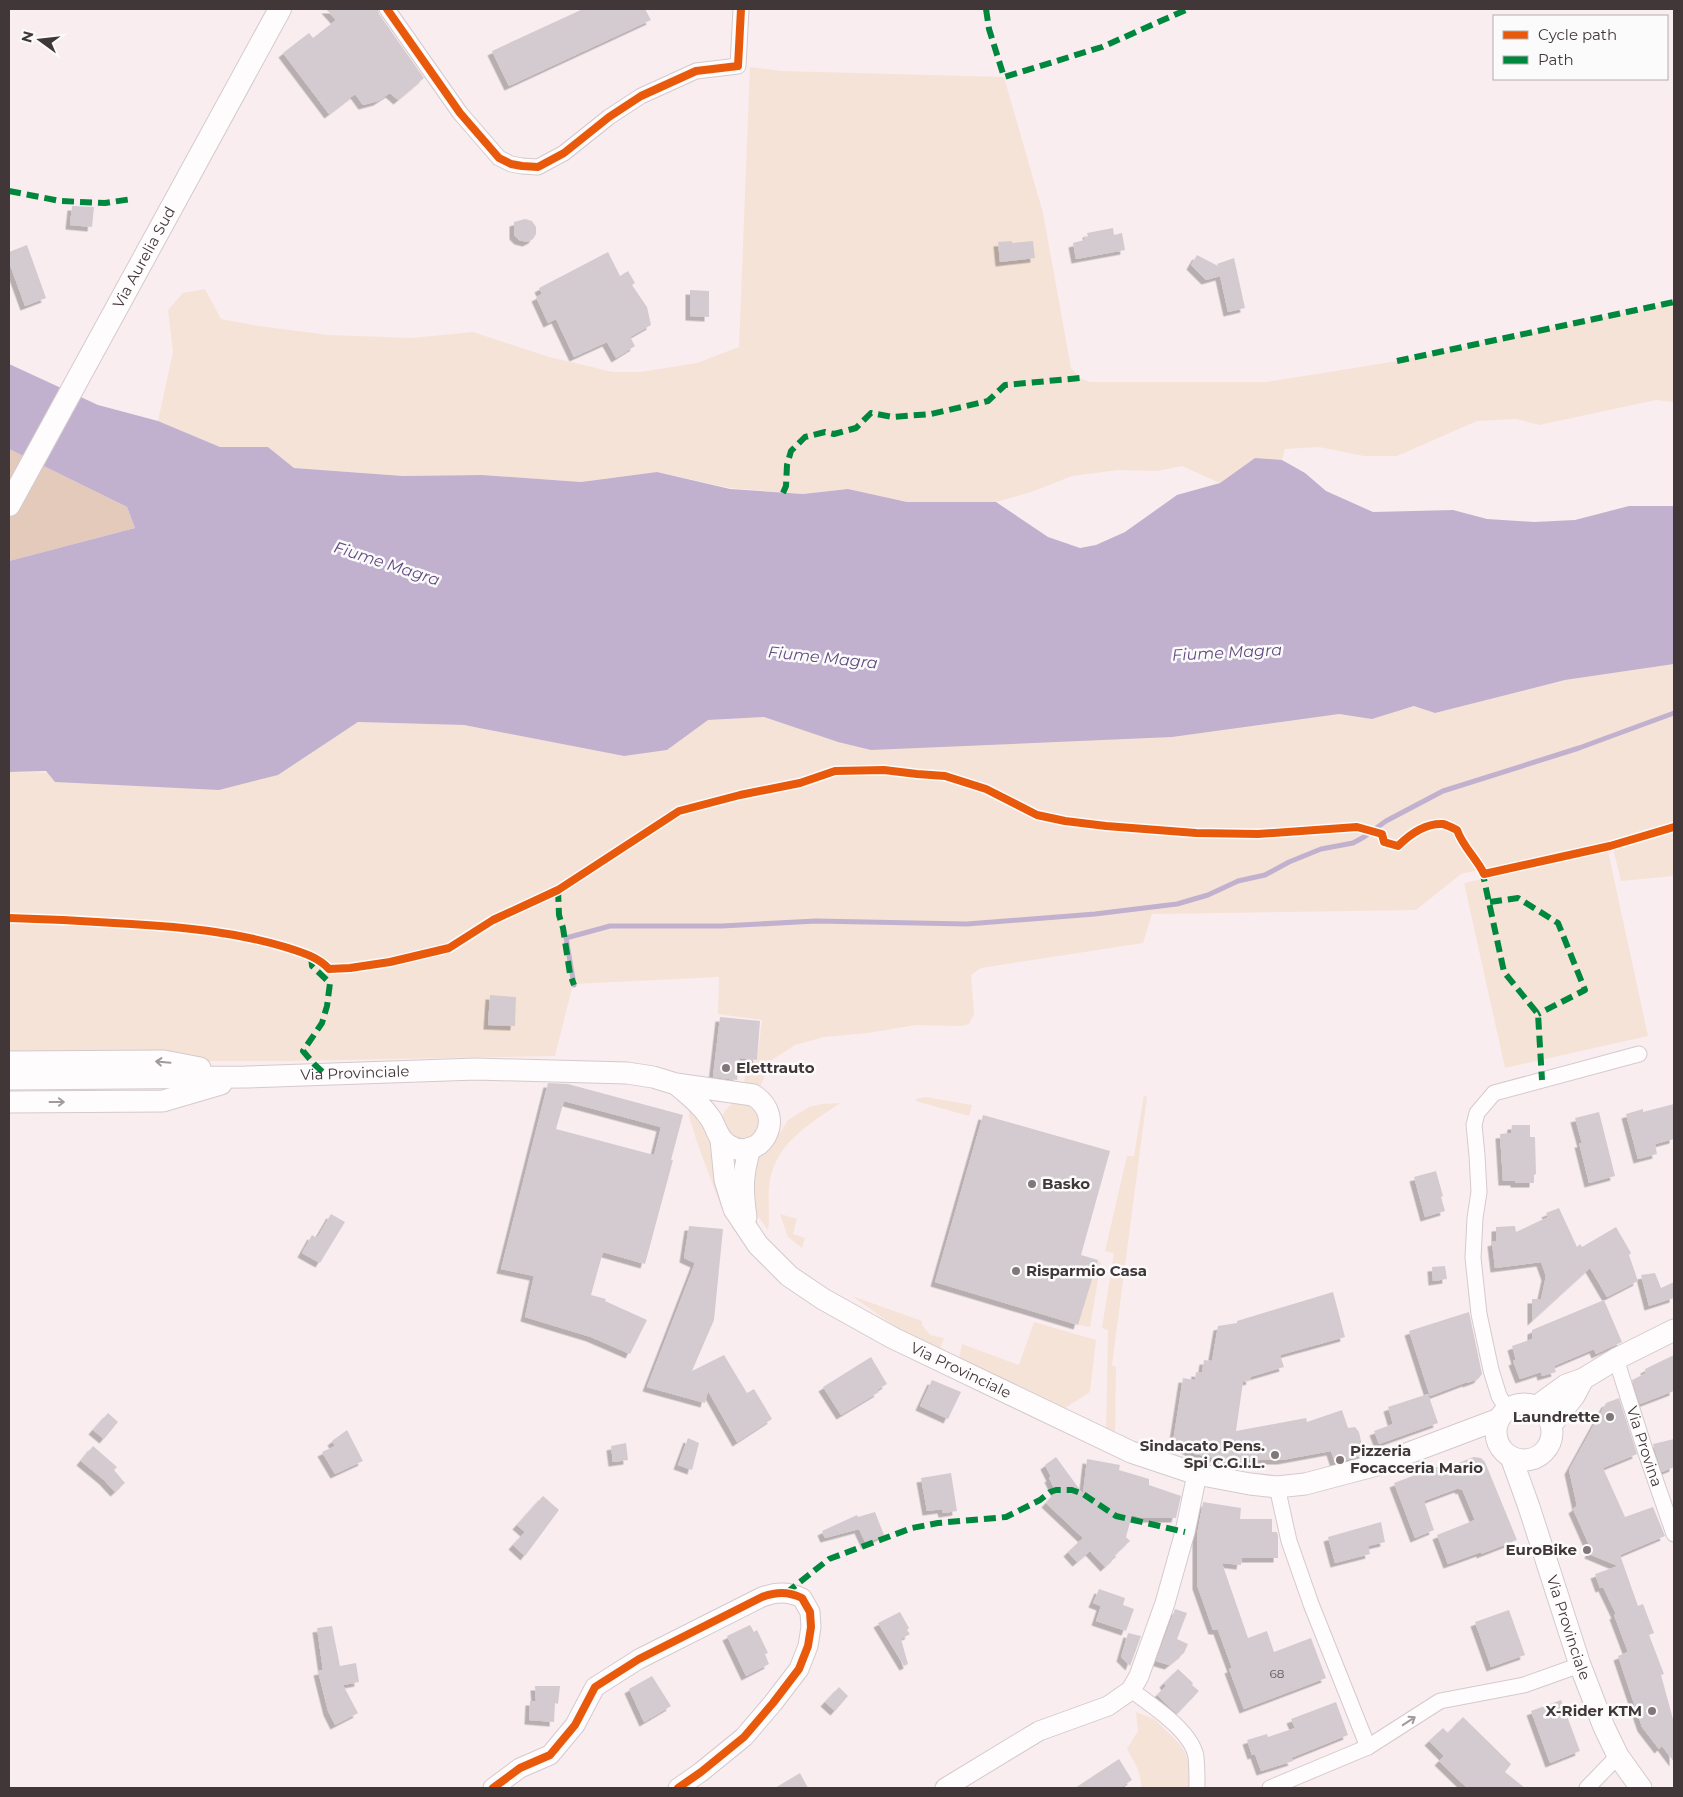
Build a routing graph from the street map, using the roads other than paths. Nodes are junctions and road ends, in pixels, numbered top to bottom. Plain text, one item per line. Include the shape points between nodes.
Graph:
1 (280, 9) edge
2 (387, 9) edge
3 (741, 9) edge
4 (9, 505) edge
5 (1639, 1054) dead end
6 (9, 1062) edge
7 (246, 1077) junction
8 (9, 1079) edge
9 (676, 1084) junction
10 (739, 1093) junction
11 (9, 1102) edge
12 (718, 1133) junction
13 (750, 1148) junction
14 (748, 1230) junction
15 (1674, 1330) edge
16 (1616, 1359) junction
17 (1583, 1379) junction
18 (1537, 1406) junction
19 (1503, 1414) junction
20 (1552, 1424) junction
21 (1452, 1437) junction
22 (1504, 1449) junction
23 (1537, 1457) junction
24 (1197, 1474) junction
25 (1277, 1487) junction
26 (1529, 1507) junction
27 (1674, 1534) edge
28 (1580, 1665) junction
29 (1131, 1690) junction
30 (1368, 1747) junction
31 (1618, 1756) junction
32 (493, 1788) edge
33 (678, 1788) edge
34 (945, 1788) edge
35 (1198, 1788) edge
36 (1270, 1788) edge
37 (1587, 1788) edge
38 (1641, 1788) edge

1 - 4 main road, Via Aurelia Sud
2 - 3 street via 460,113 500,158 511,164 538,167 564,153 641,96 696,71 738,66
5 - 19 street via 1494,1093 1477,1113 1474,1125 1479,1192 1473,1258 1479,1314
7 -> 6 main road via 164,1062
7 - 8 main road, Via Provinciale
7 - 9 main road, Via Provinciale via 476,1069 627,1073
11 -> 7 main road via 163,1101
9 - 10 main road, Via Provinciale
9 - 12 main road, Via Provinciale via 697,1102
10 - 12 main road via 722,1101 717,1109 714,1118
10 - 13 main road, Via Provinciale via 754,1095 770,1114 764,1139
12 - 13 main road via 726,1144 737,1149
12 - 14 main road via 728,1192 734,1209
13 - 14 main road, Via Provinciale via 742,1190
14 - 24 main road, Via Provinciale via 758,1245 789,1276 893,1338 1131,1452
15 - 16 main road
16 - 17 main road
16 - 27 street, Via Provina
17 - 18 main road via 1566,1386
17 - 20 main road
18 - 19 main road via 1521,1403
18 - 20 main road
19 - 21 main road
19 - 22 main road via 1496,1430
20 - 23 main road, Via Provinciale via 1550,1443
21 - 22 main road, Via Provinciale
21 - 25 main road, Via Provinciale via 1360,1470 1305,1484
22 - 23 main road, Via Provinciale via 1524,1460
22 - 26 main road
23 - 26 main road, Via Provinciale
24 - 25 main road, Via Provinciale
24 - 29 street via 1165,1602 1140,1676
25 - 30 street via 1289,1541 1310,1604
26 - 28 main road, Via Provinciale
30 -> 28 street via 1440,1701 1524,1685
28 - 31 main road, Via Provinciale
29 - 34 street via 1108,1706 1039,1731
29 - 35 street via 1188,1739 1196,1755
30 - 36 street
31 - 37 street
31 - 38 main road, Via Provinciale
32 - 33 street via 520,1768 550,1754 575,1725 595,1687 639,1659 775,1592 802,1598 810,1612 811,1627 799,1669 744,1737

